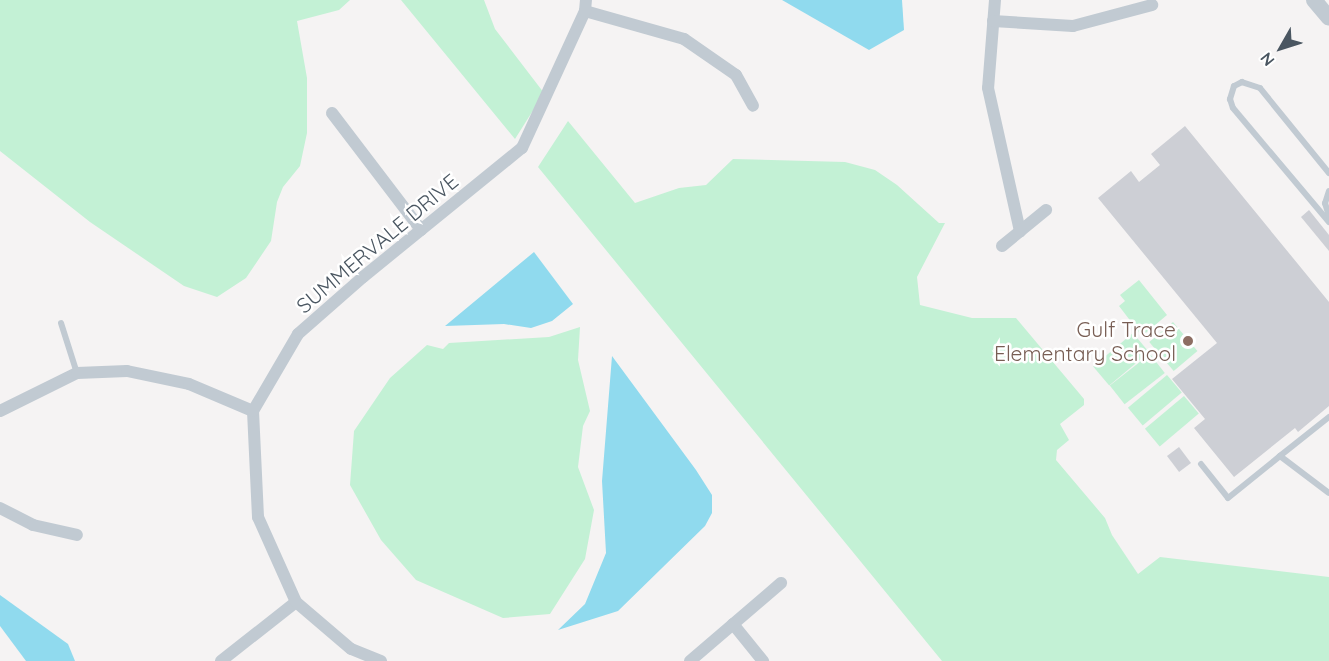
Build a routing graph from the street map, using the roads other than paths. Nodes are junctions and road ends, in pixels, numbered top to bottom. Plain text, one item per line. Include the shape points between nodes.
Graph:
1 (995, 0) edge
2 (1314, 0) edge
3 (1152, 5) dead end
4 (586, 6) edge
5 (1329, 18) edge
6 (993, 21) junction
7 (753, 106) dead end
8 (332, 113) dead end
9 (1329, 173) edge
10 (1329, 191) edge
11 (1046, 210) dead end
12 (1329, 216) edge
13 (1329, 222) edge
14 (421, 230) junction
15 (1020, 231) junction
16 (1002, 246) dead end
17 (61, 323) dead end
18 (77, 372) junction
19 (0, 411) edge
20 (253, 411) junction
21 (1329, 417) edge
22 (1280, 456) junction
23 (1201, 464) dead end
24 (1329, 493) edge
25 (0, 508) edge
26 (77, 535) dead end
27 (781, 583) dead end
28 (296, 602) junction
29 (734, 624) junction
30 (221, 661) edge
31 (381, 661) edge
32 (690, 661) edge
33 (763, 661) edge

1 - 6 street
2 - 5 street
3 - 6 street via 1073,26
4 - 7 street via 684,39 736,75
4 - 14 street, SUMMERVALE DRIVE via 522,148
6 - 15 street via 988,88
8 - 14 street
9 - 13 lane via 1260,88 1242,82 1234,86 1230,99 1233,108
10 - 12 lane via 1325,203
11 - 15 street
14 - 20 street, SUMMERVALE DRIVE via 298,334
15 - 16 street
17 - 18 lane
18 - 19 street
18 - 20 street via 127,371 189,384
20 - 28 street via 258,517
21 - 22 lane
22 - 23 lane via 1228,498
22 - 24 lane
25 - 26 street via 33,525
27 - 29 street
28 - 30 street
28 - 31 street via 351,649
29 - 32 street
29 - 33 street

